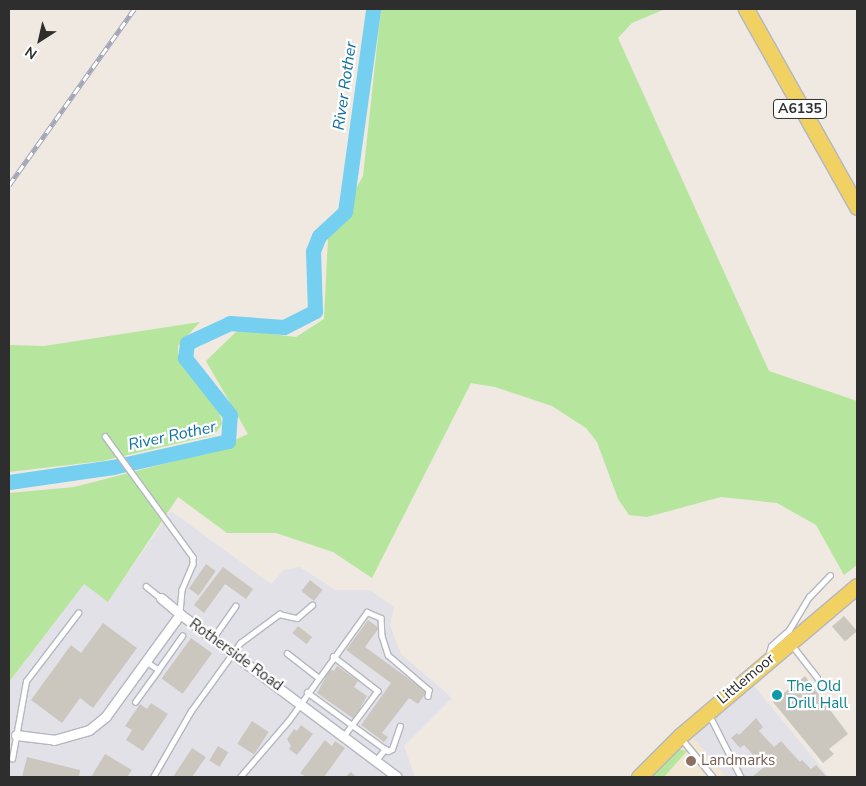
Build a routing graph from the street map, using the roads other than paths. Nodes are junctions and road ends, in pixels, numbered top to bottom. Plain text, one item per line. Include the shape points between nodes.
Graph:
1 (746, 9) edge
2 (857, 207) edge
3 (105, 436) dead end
4 (830, 575) dead end
5 (146, 586) dead end
6 (857, 586) edge
7 (161, 598) joint
8 (312, 605) dead end
9 (235, 606) dead end
10 (78, 613) dead end
11 (180, 614) junction
12 (182, 636) dead end
13 (213, 638) junction
14 (789, 642) junction
15 (233, 652) junction
16 (287, 654) dead end
17 (333, 656) junction
18 (766, 661) junction
19 (146, 662) junction
20 (158, 670) junction
21 (318, 677) junction
22 (817, 677) dead end
23 (308, 692) junction
24 (428, 696) dead end
25 (135, 702) dead end
26 (302, 703) junction
27 (708, 711) junction
28 (352, 725) junction
29 (400, 726) dead end
30 (345, 735) junction
31 (680, 736) junction
32 (13, 738) edge
33 (385, 749) junction
34 (12, 759) dead end
35 (378, 759) junction
36 (153, 777) edge
37 (240, 777) edge
38 (397, 777) edge
39 (639, 777) edge
40 (713, 777) edge
41 (741, 777) edge

1 - 2 main road, A6135
3 - 11 lane via 193,557 190,574 182,590
4 - 18 lane via 809,597 789,630 771,646
5 - 7 lane
6 - 14 main road, Littlemoor
7 - 11 street
8 - 15 lane via 297,618 279,614 268,620 250,633
9 - 13 lane
10 - 32 lane via 26,681
11 - 13 street, Rotherside Road
11 - 19 street, Rotherside Road
12 - 20 lane
13 - 15 street, Rotherside Road
14 - 18 main road, Littlemoor
14 - 22 lane
15 - 26 street, Rotherside Road
15 - 36 lane via 191,711
16 - 21 lane
17 - 21 lane
17 - 24 lane via 363,615 373,612 381,618 388,655 429,690
17 - 28 lane via 378,691
18 - 27 main road, Littlemoor
19 - 20 lane
19 - 32 street, Rotherside Road via 106,716 89,730 54,740
20 - 25 lane
21 - 23 lane
23 - 26 lane
23 - 28 lane
26 - 30 street, Rotherside Road
26 - 37 lane
27 - 31 main road, Littlemoor
27 - 41 lane
28 - 30 lane
28 - 33 lane
29 - 33 lane via 390,752
30 - 35 street, Rotherside Road
31 - 39 main road, Littlemoor
31 - 40 lane
32 - 34 lane
33 - 35 lane
35 - 38 street, Rotherside Road

